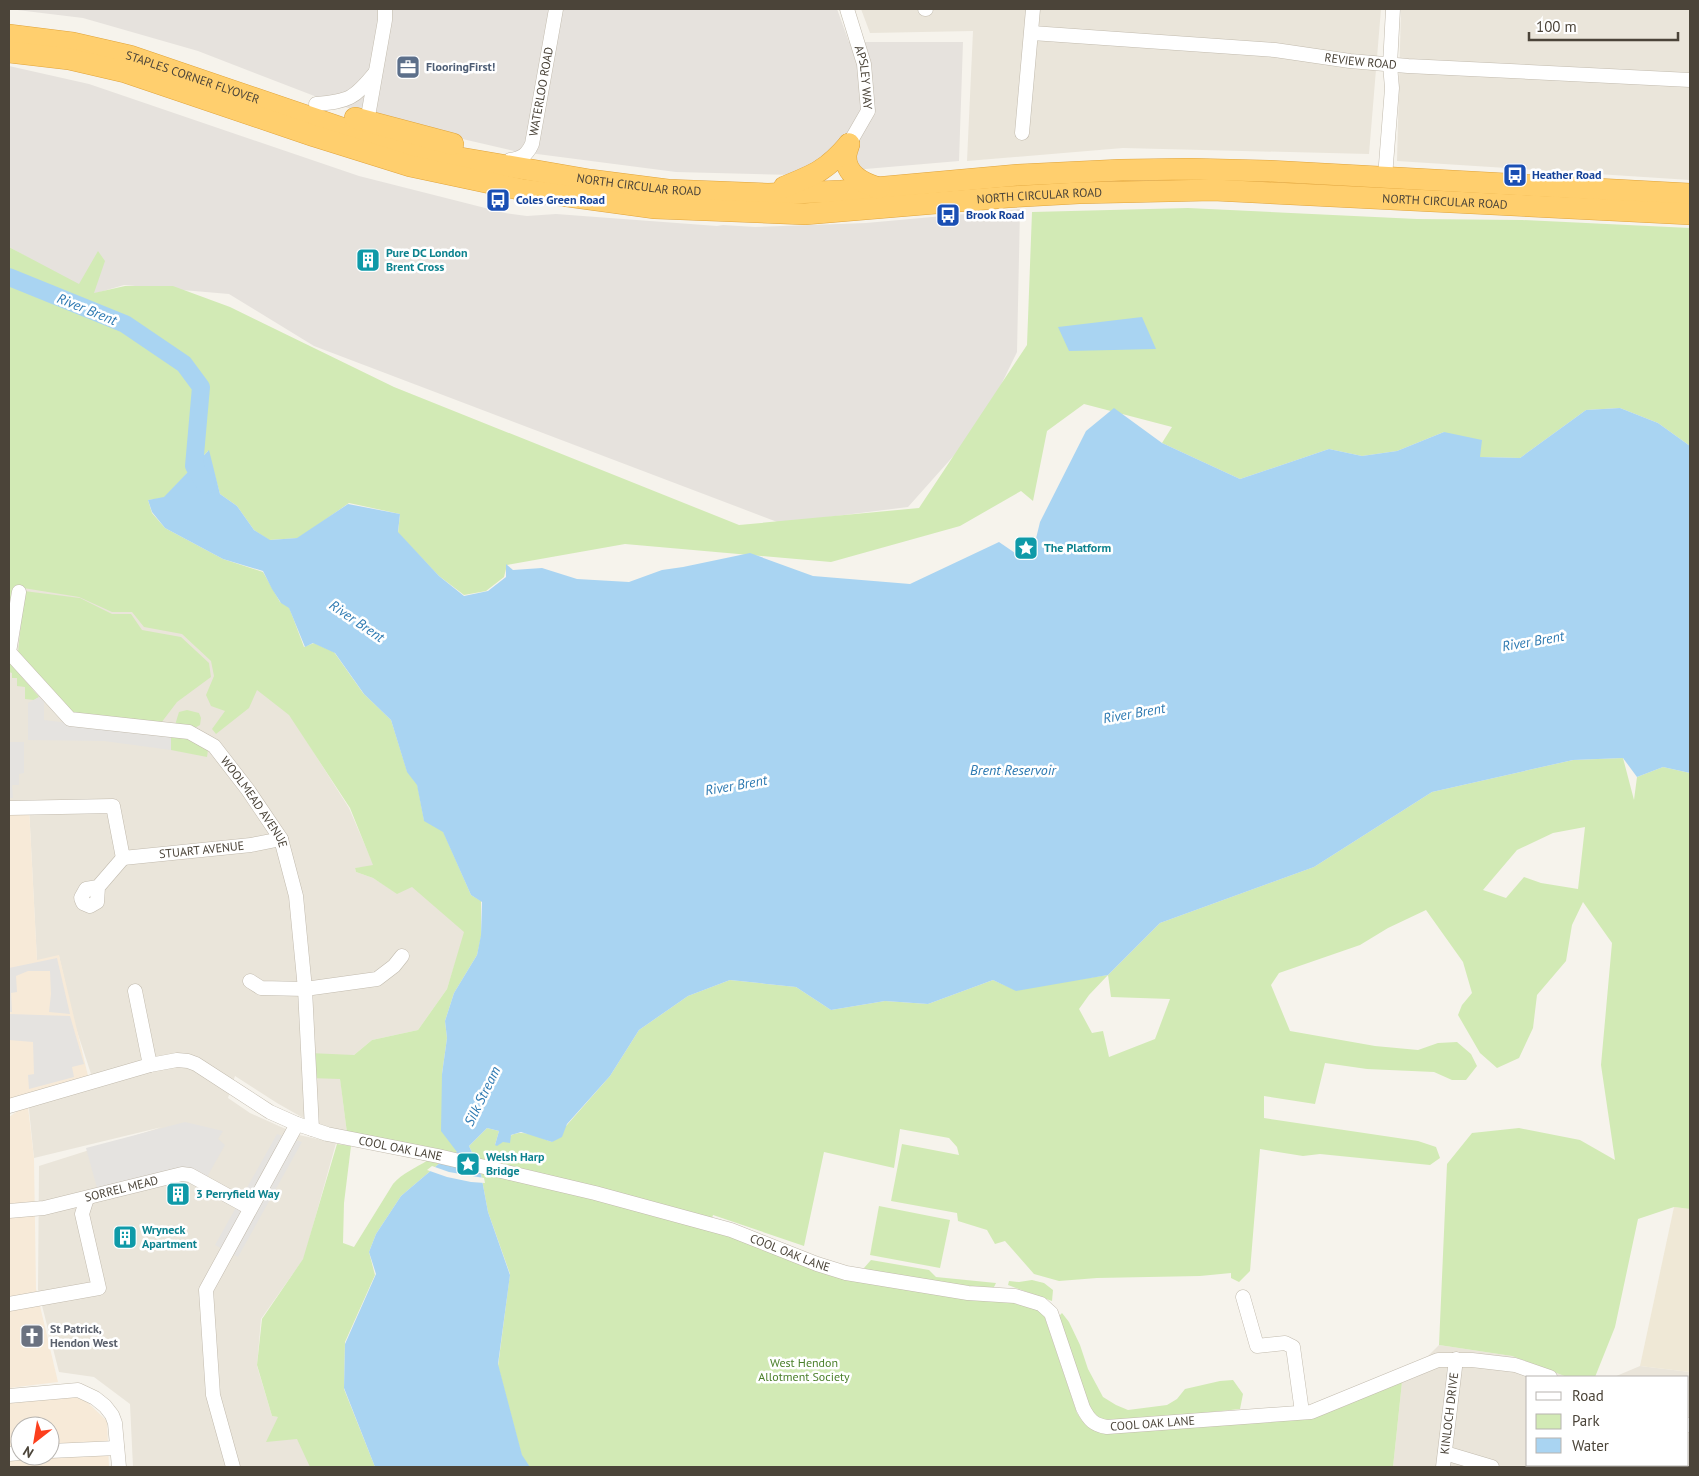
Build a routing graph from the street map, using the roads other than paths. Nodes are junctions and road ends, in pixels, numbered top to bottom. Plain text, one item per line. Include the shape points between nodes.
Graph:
1 (385, 9) edge
2 (556, 9) edge
3 (847, 9) edge
4 (1033, 9) edge
5 (1393, 9) edge
6 (9, 28) edge
7 (1032, 33) junction
8 (9, 36) edge
9 (9, 52) edge
10 (9, 58) edge
11 (1390, 65) junction
12 (376, 73) junction
13 (157, 74) junction
14 (1690, 80) edge
15 (316, 104) junction
16 (1022, 134) dead end
17 (368, 138) junction
18 (849, 144) junction
19 (510, 160) junction
20 (560, 175) junction
21 (1385, 177) junction
22 (881, 188) junction
23 (523, 190) junction
24 (768, 194) junction
25 (1690, 194) edge
26 (1690, 214) edge
27 (19, 592) dead end
28 (9, 808) edge
29 (281, 839) junction
30 (123, 858) junction
31 (98, 887) dead end
32 (402, 956) dead end
33 (250, 982) dead end
34 (305, 989) junction
35 (134, 991) dead end
36 (150, 1065) junction
37 (9, 1106) edge
38 (297, 1124) junction
39 (312, 1130) junction
40 (87, 1198) junction
41 (250, 1208) junction
42 (9, 1211) edge
43 (1244, 1297) dead end
44 (9, 1304) edge
45 (1456, 1359) junction
46 (1547, 1376) edge
47 (9, 1396) edge
48 (1302, 1412) junction
49 (117, 1448) junction
50 (60, 1451) edge
51 (1444, 1460) edge
52 (119, 1467) edge
53 (233, 1467) edge
54 (1492, 1467) edge

1 - 12 street
2 - 19 street, WATERLOO ROAD via 532,144 522,158
3 - 18 street, APSLEY WAY via 864,64 868,111
4 - 7 street
5 - 11 street
6 - 15 highway via 58,27 105,36
7 - 11 street, REVIEW ROAD via 1276,50
7 - 16 street
8 - 13 highway, STAPLES CORNER FLYOVER via 82,45 130,56
9 - 13 highway, STAPLES CORNER FLYOVER via 69,59 125,72
10 - 23 highway via 66,70 138,91 399,177 455,189
11 - 14 street, REVIEW ROAD
11 - 21 street via 1392,88
12 - 15 street via 347,100
12 - 17 street
13 - 17 highway, STAPLES CORNER FLYOVER
15 - 17 highway
17 - 19 highway
17 - 20 highway, NORTH CIRCULAR ROAD via 414,150
17 - 23 highway, NORTH CIRCULAR ROAD via 410,166
18 - 22 highway via 846,156 850,170 860,180
18 - 24 highway via 826,168
19 - 20 highway
20 - 24 highway, NORTH CIRCULAR ROAD via 668,190
21 - 22 highway, NORTH CIRCULAR ROAD via 1269,171 1131,170 1018,175
21 - 25 highway, NORTH CIRCULAR ROAD
22 - 24 highway, NORTH CIRCULAR ROAD
23 - 26 highway, NORTH CIRCULAR ROAD via 655,208 805,214 1008,197 1155,190 1275,192
27 - 29 street, WOOLMEAD AVENUE via 9,652 70,719 190,732 214,746
28 - 30 street via 113,806
29 - 30 street, STUART AVENUE
29 - 34 street, WOOLMEAD AVENUE via 296,896
30 - 31 street
32 - 34 street via 377,979
33 - 34 street via 261,988
34 - 39 street, WOOLMEAD AVENUE
35 - 36 street
36 - 37 street, COOL OAK LANE
36 - 38 street, COOL OAK LANE via 177,1060 196,1064 270,1112
38 - 39 street, COOL OAK LANE
38 - 41 street
39 - 48 street, COOL OAK LANE via 595,1193 731,1230 846,1273 968,1293 1015,1296 1041,1304 1051,1313 1087,1417 1098,1426
40 - 41 street, SORREL MEAD via 182,1174 190,1175
40 - 42 street, SORREL MEAD via 44,1208
40 - 44 street via 82,1214 99,1288
41 - 53 street via 206,1290 213,1395
43 - 48 street via 1257,1346 1285,1343 1292,1347
45 - 46 street, COOL OAK LANE via 1515,1365
45 - 48 street, COOL OAK LANE via 1438,1360 1320,1409
45 - 51 street, KINLOCH DRIVE
47 - 49 street via 78,1390 95,1398 112,1415
49 - 50 street
49 - 52 street
51 - 54 street

